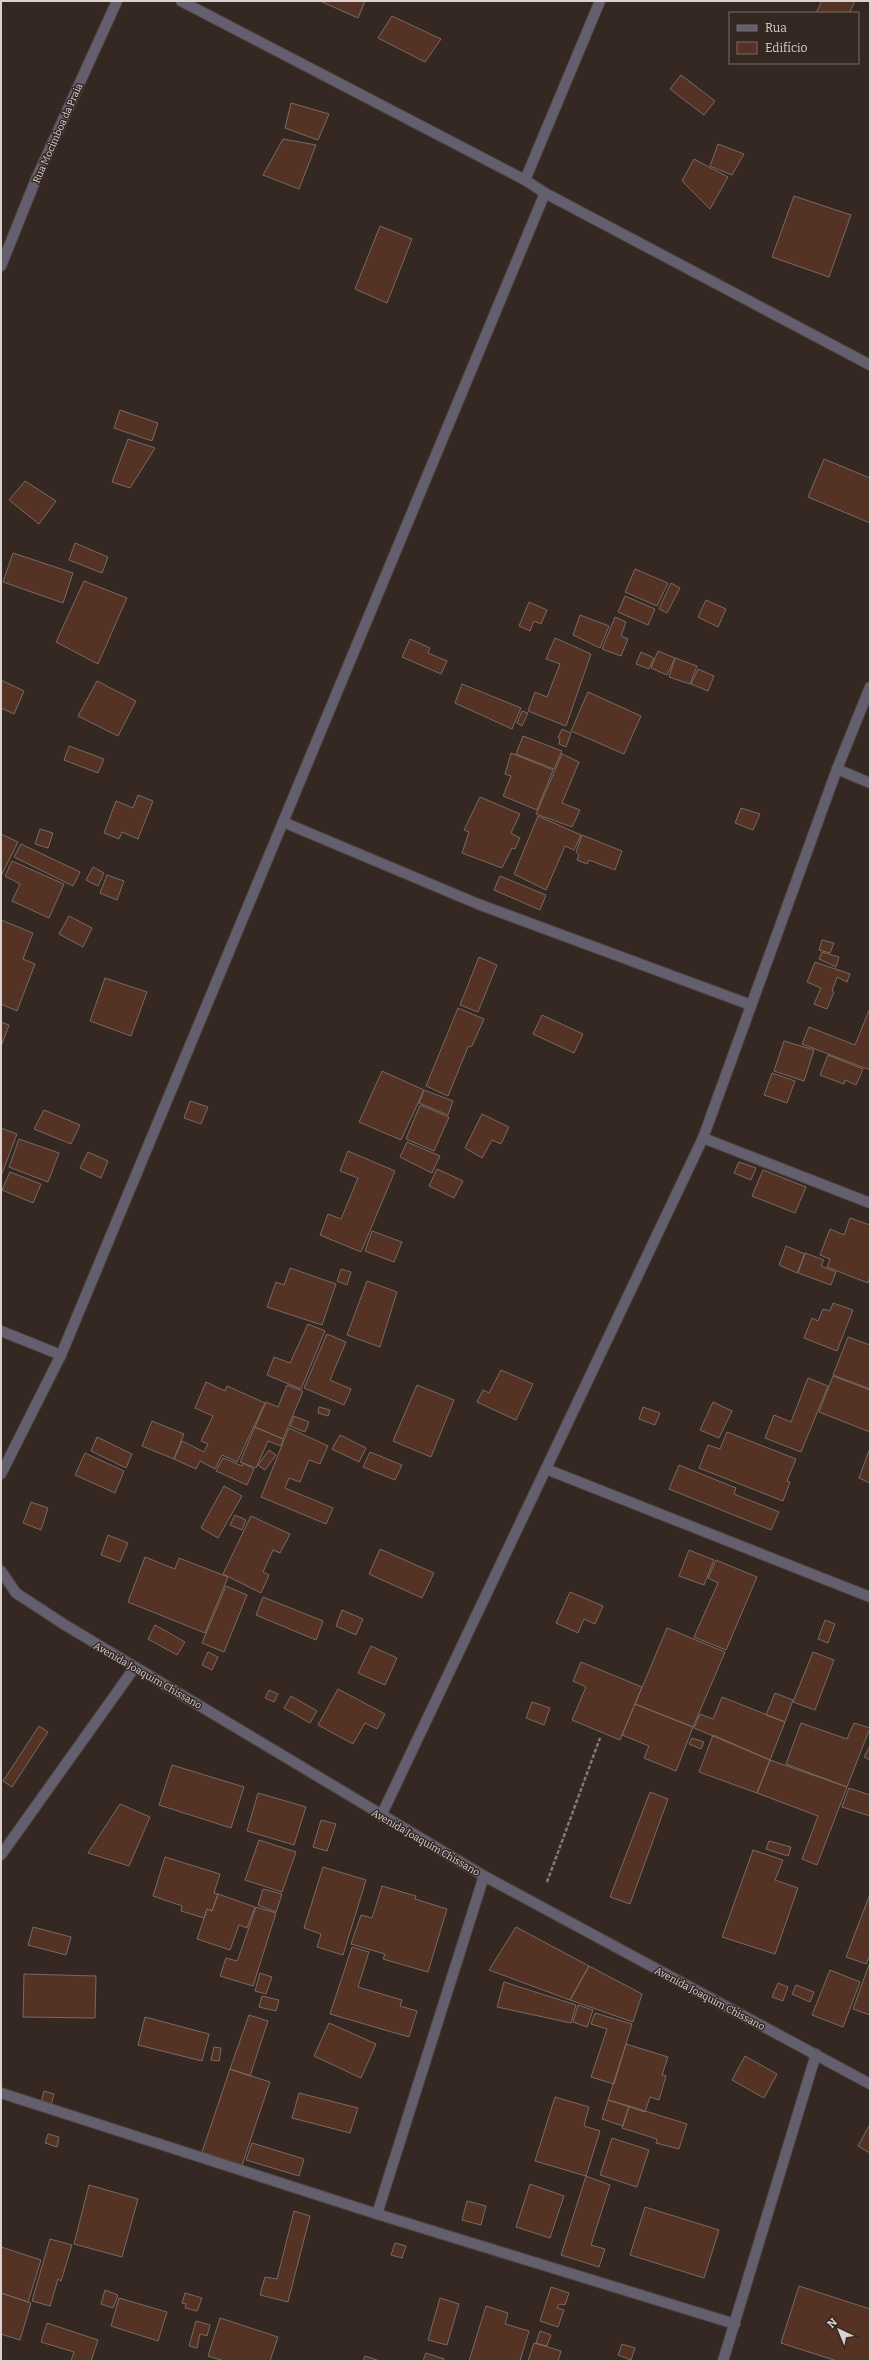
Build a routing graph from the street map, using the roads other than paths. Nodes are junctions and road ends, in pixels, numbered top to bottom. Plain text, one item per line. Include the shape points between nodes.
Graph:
1 (117, 1) edge
2 (181, 1) edge
3 (600, 1) edge
4 (525, 180) junction
5 (545, 193) junction
6 (1, 266) edge
7 (870, 365) edge
8 (870, 687) edge
9 (837, 769) junction
10 (870, 783) edge
11 (283, 822) junction
12 (751, 1005) junction
13 (703, 1138) junction
14 (870, 1202) edge
15 (1, 1331) edge
16 (61, 1355) junction
17 (546, 1469) junction
18 (1, 1474) edge
19 (1, 1571) edge
20 (870, 1597) edge
21 (135, 1667) junction
22 (381, 1816) junction
23 (1, 1855) edge
24 (484, 1876) junction
25 (816, 2054) junction
26 (870, 2084) edge
27 (1, 2093) edge
28 (377, 2214) junction
29 (734, 2324) junction
30 (723, 2361) edge

1 - 6 street, Rua Mocimboa da Praia via 36,179
2 - 4 street
3 - 4 street
4 - 5 street
5 - 7 street
5 - 11 street
8 - 9 street
9 - 10 street
9 - 12 street
11 - 12 street via 478,904
11 - 16 street
12 - 13 street
13 - 14 street
13 - 17 street
15 - 16 street
16 - 18 street
17 - 20 street
17 - 22 street
19 - 21 street, Avenida Joaquim Chissano via 16,1593
21 - 22 street, Avenida Joaquim Chissano
21 - 23 street
22 - 24 street, Avenida Joaquim Chissano
24 - 25 street, Avenida Joaquim Chissano
24 - 28 street
25 - 26 street, Avenida Joaquim Chissano
25 - 29 street
27 - 28 street
28 - 29 street
29 - 30 street

